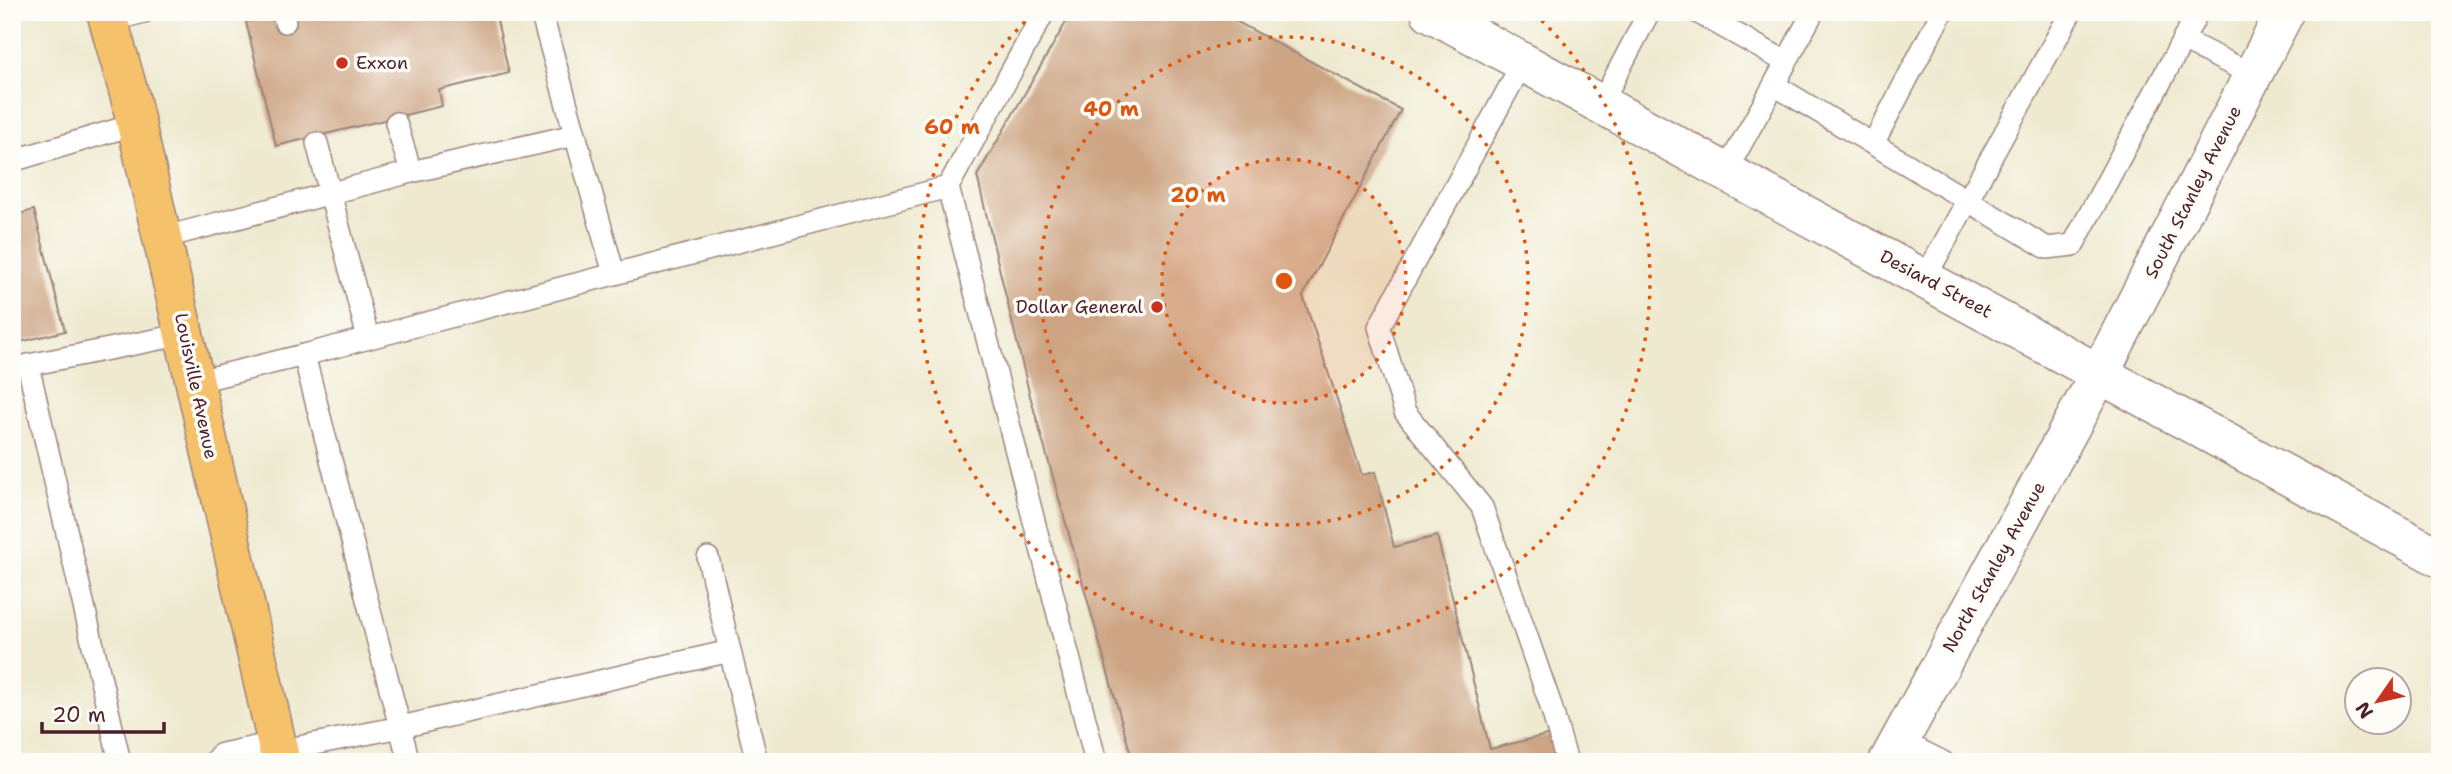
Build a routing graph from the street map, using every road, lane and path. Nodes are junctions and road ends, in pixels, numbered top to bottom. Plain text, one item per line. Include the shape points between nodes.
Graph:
1 (541, 12) edge
2 (1044, 12) edge
3 (1430, 12) edge
4 (1649, 12) edge
5 (1697, 12) edge
6 (1813, 12) edge
7 (1942, 12) edge
8 (2071, 12) edge
9 (2198, 12) edge
10 (2285, 12) edge
11 (119, 15) edge
12 (2183, 40) junction
13 (1523, 62) junction
14 (1786, 62) junction
15 (2253, 75) junction
16 (1774, 85) junction
17 (1601, 104) junction
18 (396, 123) dead end
19 (136, 124) junction
20 (575, 135) junction
21 (317, 143) dead end
22 (1872, 144) junction
23 (12, 161) edge
24 (1726, 171) junction
25 (411, 172) junction
26 (948, 187) junction
27 (329, 194) junction
28 (1968, 201) junction
29 (162, 237) junction
30 (614, 274) junction
31 (1925, 278) junction
32 (185, 334) junction
33 (368, 338) junction
34 (304, 355) junction
35 (20, 367) edge
36 (2100, 373) junction
37 (194, 382) junction
38 (708, 558) dead end
39 (2440, 558) edge
40 (730, 651) junction
41 (401, 727) junction
42 (1894, 751) edge
43 (280, 756) edge
44 (120, 762) edge
45 (225, 762) edge
46 (409, 762) edge
47 (757, 762) edge
48 (1096, 762) edge
49 (1567, 762) edge
50 (1943, 762) edge

1 - 20 lane
2 - 26 lane
3 - 13 street, Desiard Street
4 - 17 lane
5 - 14 lane
6 - 14 lane
7 - 22 lane
8 - 28 lane
9 - 12 lane
10 - 15 street, South Stanley Avenue
11 - 19 main road, Louisville Avenue
12 - 15 lane
12 - 28 lane via 2073,245 2047,248
13 - 17 street, Desiard Street
13 - 49 lane via 1379,327 1405,412 1482,507
14 - 16 lane
15 - 36 street, South Stanley Avenue
16 - 22 lane
16 - 24 lane
17 - 24 street, Desiard Street
18 - 25 lane
19 - 23 lane
19 - 29 main road, Louisville Avenue
20 - 25 lane
20 - 30 lane
21 - 27 lane
22 - 28 lane
24 - 31 street, Desiard Street
25 - 27 lane
26 - 30 lane
26 - 48 lane
27 - 29 lane
27 - 33 lane
28 - 31 lane
29 - 32 main road, Louisville Avenue
30 - 33 lane
31 - 36 street, Desiard Street
32 - 35 lane
32 - 37 main road, Louisville Avenue
33 - 34 lane
34 - 37 lane
34 - 41 lane
35 - 44 lane
36 - 39 street, Desiard Street
36 - 42 street, North Stanley Avenue
37 - 43 main road, Louisville Avenue
38 - 40 lane
40 - 41 lane
40 - 47 lane
41 - 43 lane
41 - 46 lane
42 - 50 lane
43 - 45 street

